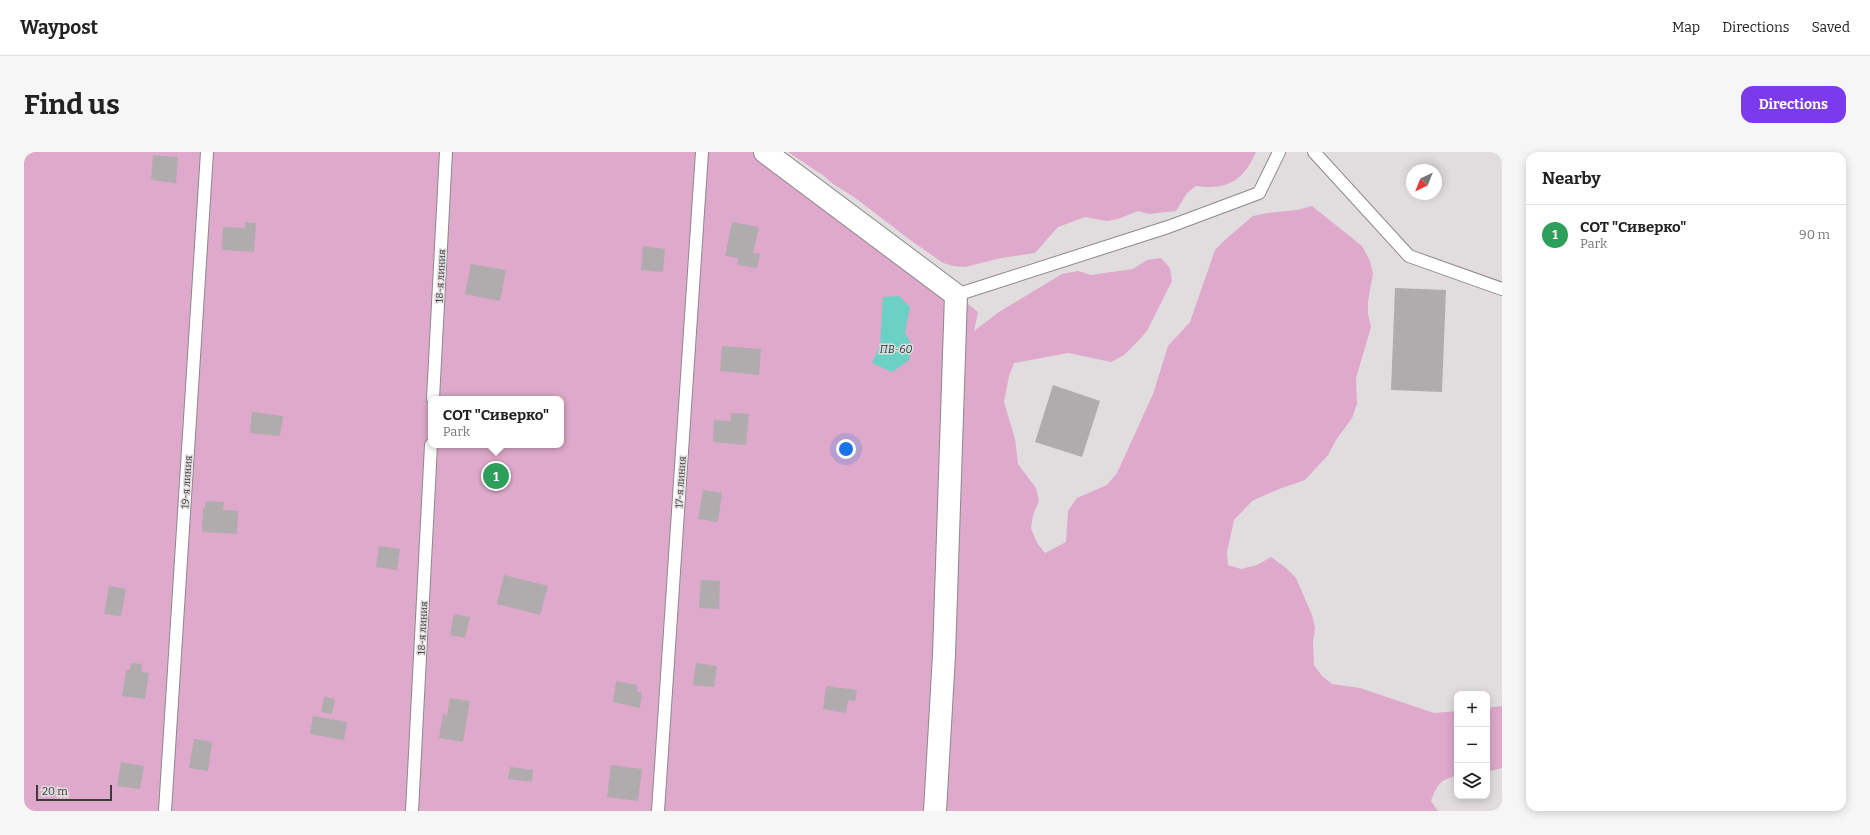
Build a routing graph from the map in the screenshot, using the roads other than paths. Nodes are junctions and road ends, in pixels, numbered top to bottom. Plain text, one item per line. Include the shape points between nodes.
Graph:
1 (207, 152) edge
2 (446, 152) edge
3 (702, 152) edge
4 (765, 152) edge
5 (1279, 152) edge
6 (1314, 152) edge
7 (1502, 289) edge
8 (956, 295) junction
9 (433, 396) edge
10 (431, 448) edge
11 (165, 811) edge
12 (412, 811) edge
13 (658, 811) edge
14 (935, 811) edge

1 - 11 lane, 19-я линия
2 - 9 lane, 18-я линия
3 - 13 lane, 17-я линия
4 - 8 street
5 - 8 lane via 1259,193 1168,227
6 - 7 lane via 1409,256
8 - 14 street via 944,655
10 - 12 lane, 18-я линия

